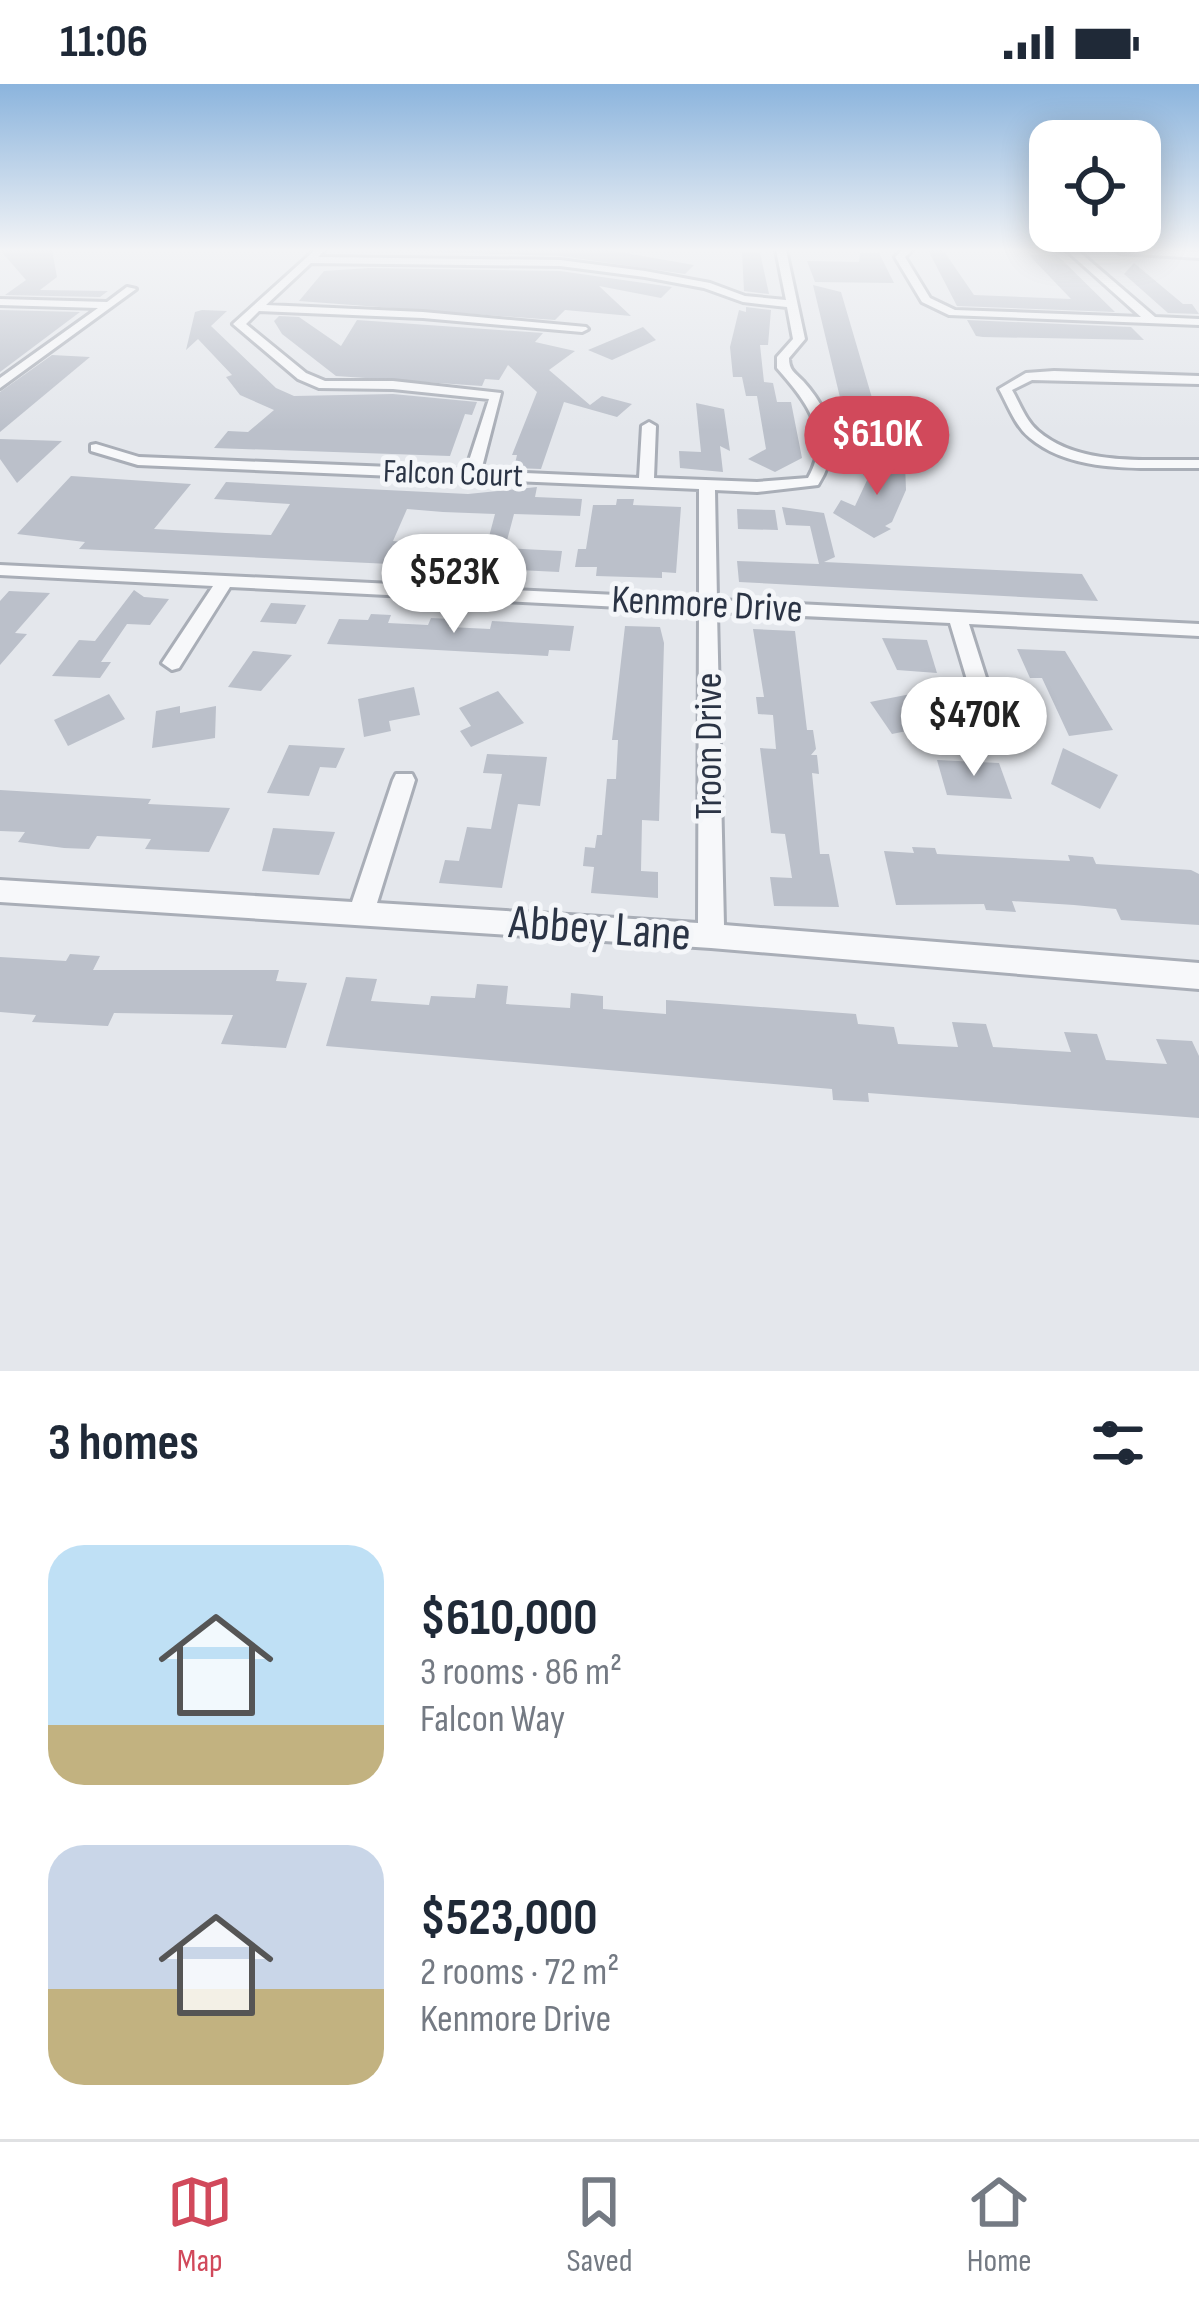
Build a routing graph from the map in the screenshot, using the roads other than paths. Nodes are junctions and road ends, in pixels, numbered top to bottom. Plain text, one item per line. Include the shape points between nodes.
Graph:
1 (100, 310) edge
2 (256, 310) edge
3 (290, 310) edge
4 (794, 310) edge
5 (947, 310) edge
6 (1140, 310) edge
7 (1153, 321) junction
8 (1199, 322) edge
9 (582, 329) dead end
10 (1199, 380) edge
11 (0, 384) edge
12 (649, 426) dead end
13 (96, 448) dead end
14 (1199, 464) edge
15 (472, 476) junction
16 (646, 482) junction
17 (707, 485) junction
18 (0, 570) edge
19 (224, 581) junction
20 (709, 605) junction
21 (958, 618) junction
22 (1199, 630) edge
23 (172, 663) dead end
24 (984, 703) dead end
25 (404, 780) dead end
26 (0, 891) edge
27 (362, 913) junction
28 (711, 936) junction
29 (1199, 976) edge

1 - 11 street
2 - 15 street via 239,324 323,385 496,395
3 - 9 street
4 - 17 street, Falcon Court via 799,340 783,368 818,405 827,454 813,482
5 - 7 street
6 - 7 street
7 - 8 street
10 - 14 street via 1054,375 1005,389 1033,435 1061,450
12 - 16 street
13 - 15 street, Falcon Court via 137,460
15 - 16 street, Falcon Court
16 - 17 street, Falcon Court
17 - 20 street, Troon Drive
18 - 19 street, Kenmore Drive
19 - 20 street, Kenmore Drive
19 - 23 street
20 - 21 street, Kenmore Drive
20 - 28 street, Troon Drive
21 - 22 street, Kenmore Drive
21 - 24 street
25 - 27 street
26 - 27 street, Abbey Lane
27 - 28 street, Abbey Lane
28 - 29 street, Abbey Lane

